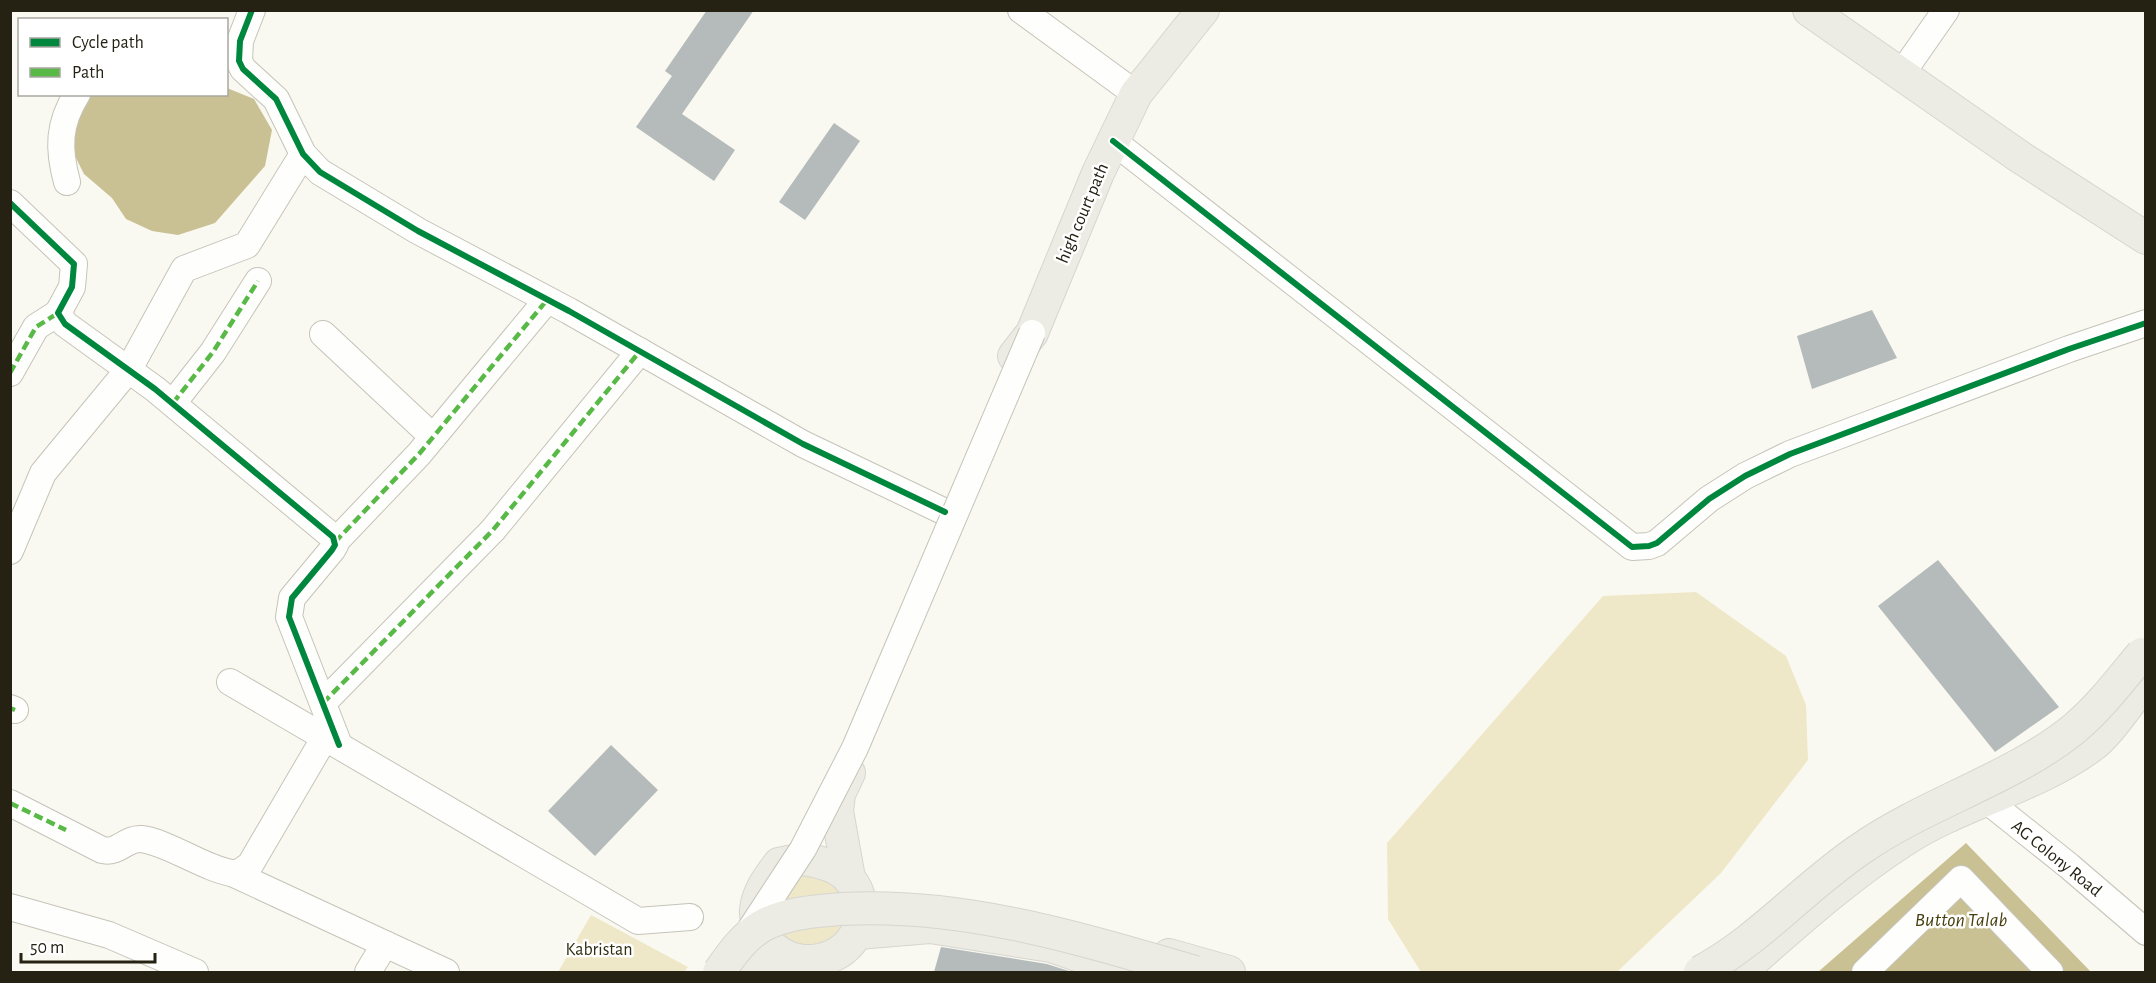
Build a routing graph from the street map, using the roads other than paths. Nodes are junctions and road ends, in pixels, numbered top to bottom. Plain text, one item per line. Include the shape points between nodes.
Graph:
1 (252, 10) edge
2 (1021, 10) edge
3 (1203, 10) edge
4 (1809, 10) edge
5 (1946, 10) edge
6 (235, 70) edge
7 (1900, 76) junction
8 (1136, 94) junction
9 (76, 96) edge
10 (1113, 141) junction
11 (303, 153) junction
12 (67, 182) dead end
13 (10, 203) edge
14 (2145, 238) edge
15 (258, 281) dead end
16 (548, 300) junction
17 (58, 313) junction
18 (2145, 323) edge
19 (1032, 333) junction
20 (323, 334) dead end
21 (640, 351) junction
22 (12, 364) edge
23 (129, 369) junction
24 (173, 403) junction
25 (433, 437) junction
26 (945, 512) junction
27 (335, 542) junction
28 (10, 551) edge
29 (2145, 666) edge
30 (230, 682) dead end
31 (323, 703) junction
32 (332, 741) junction
33 (1979, 789) junction
34 (10, 803) edge
35 (780, 864) junction
36 (232, 873) junction
37 (852, 882) junction
38 (10, 907) edge
39 (690, 917) dead end
40 (2145, 932) edge
41 (858, 933) junction
42 (1783, 935) junction
43 (745, 939) junction
44 (385, 944) junction
45 (765, 963) edge
46 (195, 972) edge
47 (368, 972) edge
48 (446, 972) edge
49 (712, 972) edge
50 (719, 972) edge
51 (737, 972) edge
52 (1126, 972) edge
53 (1155, 972) edge
54 (1195, 972) edge
55 (1229, 972) edge
56 (1682, 972) edge
57 (1700, 972) edge
58 (1728, 972) edge
59 (1740, 972) edge
60 (1749, 972) edge
61 (1865, 972) edge
62 (2049, 972) edge

1 - 6 street
2 - 8 street
3 - 8 main road, high court path
4 - 7 main road
5 - 7 street
6 - 11 street via 276,99
7 - 14 main road
8 - 10 main road, high court path
9 - 12 street via 68,109 59,152
10 - 18 street via 1632,547 1657,543 1718,493 1790,454
10 - 19 main road, high court path
11 - 16 street via 310,164 330,179
11 - 23 street via 247,245 184,270
13 - 17 street via 74,264 72,287
15 - 24 street via 213,352
16 - 21 street
16 - 25 street
17 - 22 street via 36,327
17 - 23 street via 71,328
19 - 26 main road via 1006,366
19 - 37 main road via 1028,375 839,794 837,811
19 - 43 street, bridge via 855,748 803,849
20 - 25 street
21 - 26 street via 803,444
21 - 31 street via 493,530
23 - 24 street
23 - 28 street via 43,473
24 - 27 street via 329,532
25 - 27 street
26 - 35 main road via 851,735 820,801
27 - 31 street via 299,587 289,607 292,627
29 - 33 main road
29 - 57 main road, bridge via 2061,739 1859,849 1751,940
29 - 58 main road via 2086,737 1891,841
30 - 32 street
31 - 32 street
32 - 36 street via 250,865 244,871
32 - 39 street via 638,921
33 - 40 street, AG Colony Road
33 - 42 main road via 1904,840
33 - 56 main road via 1868,836 1722,952
34 - 36 street via 102,850 146,840
35 - 37 main road via 803,859 829,863
35 - 45 main road via 756,909
35 - 49 main road
36 - 44 street
37 - 41 main road via 862,909
37 - 55 main road via 875,894 925,895
38 - 46 street via 109,934
41 - 45 main road via 843,952 822,963
41 - 52 main road via 930,927 1051,946
42 - 59 main road
42 - 60 main road
43 - 50 main road, bridge
43 - 54 main road, bridge via 764,926 802,914 865,908 931,911 1027,927
44 - 47 street
44 - 48 street
51 - 53 main road via 762,946 787,934 851,921 891,920 965,924 1019,934
61 - 62 street via 1960,879

